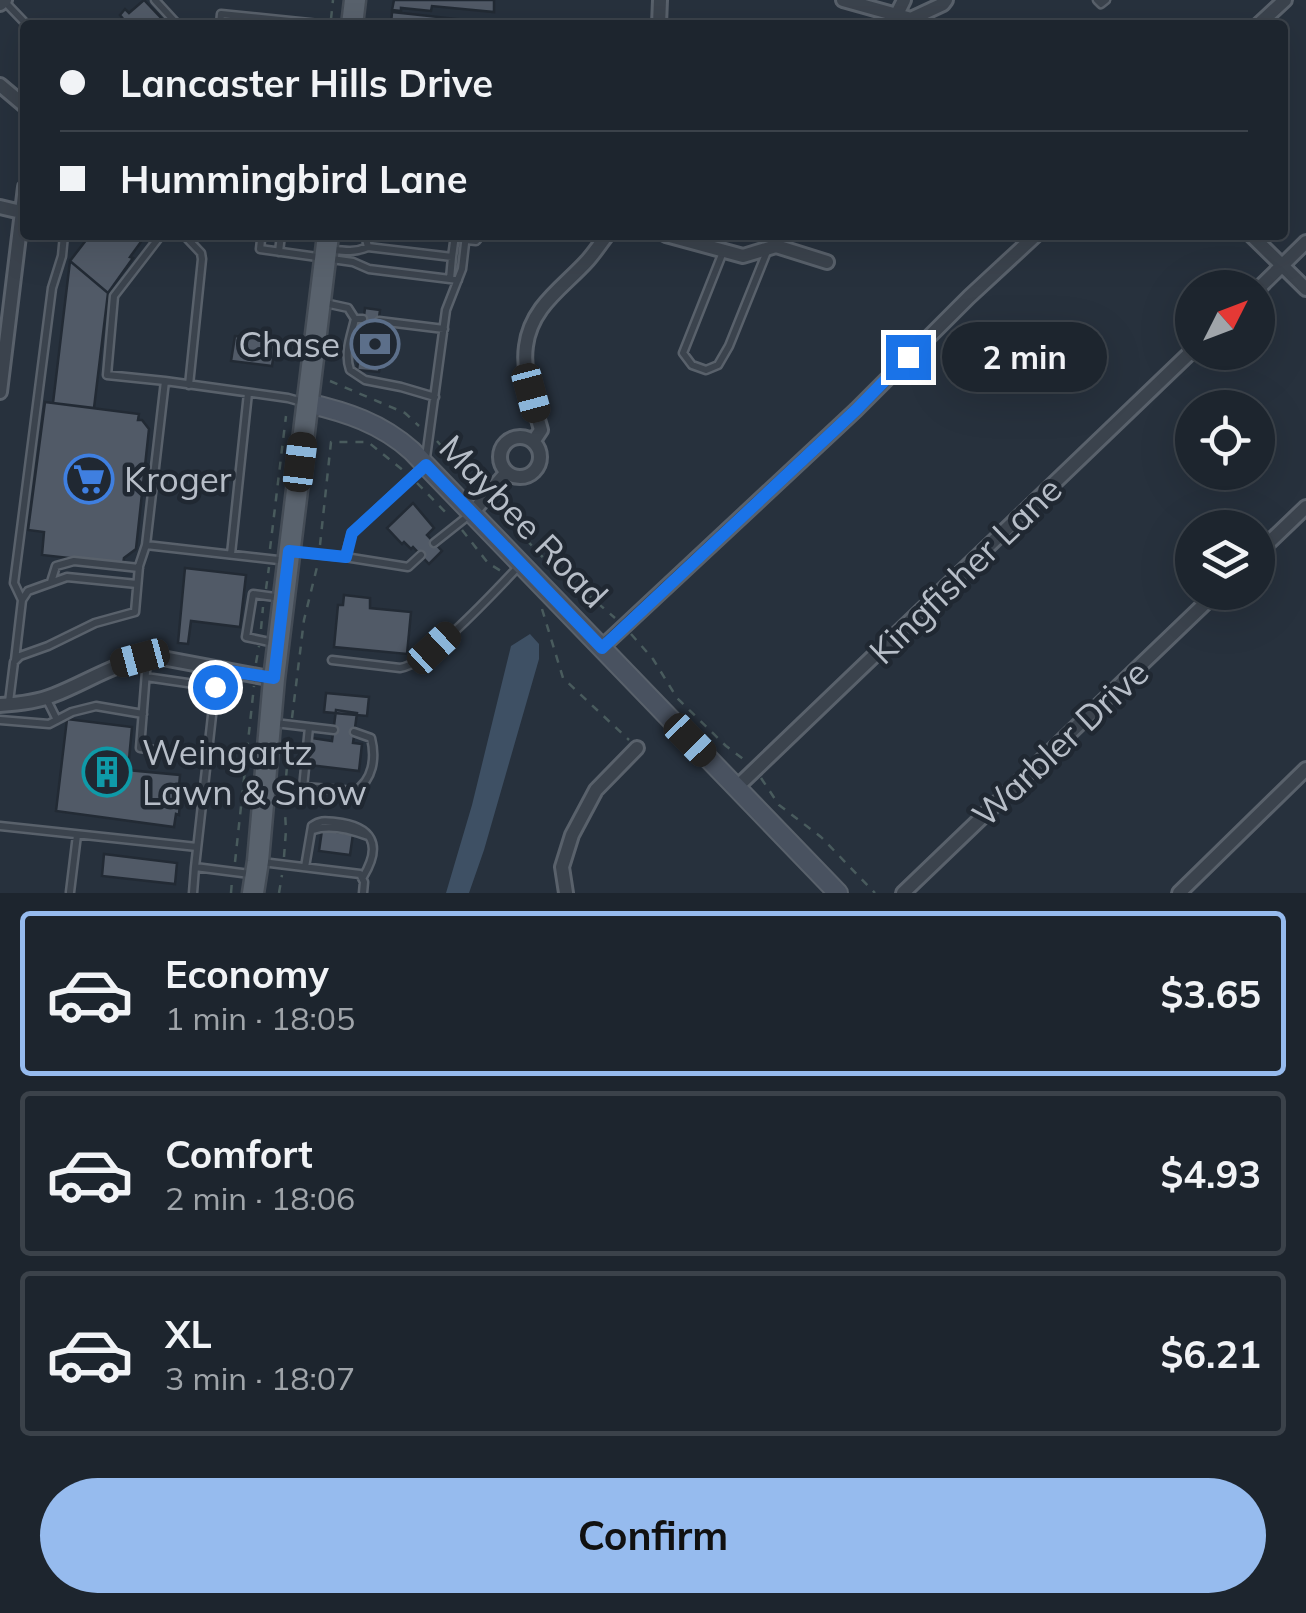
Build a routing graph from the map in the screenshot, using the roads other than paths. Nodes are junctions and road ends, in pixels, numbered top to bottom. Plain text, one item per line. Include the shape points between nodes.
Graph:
1 (155, 0) edge
2 (843, 0) edge
3 (904, 0) edge
4 (946, 0) edge
5 (1098, 0) edge
6 (1106, 0) edge
7 (1284, 0) edge
8 (3, 2) edge
9 (896, 16) junction
10 (22, 20) edge
11 (173, 20) edge
12 (220, 20) edge
13 (280, 20) edge
14 (1263, 20) edge
15 (0, 85) edge
16 (20, 102) edge
17 (20, 218) edge
18 (64, 240) edge
19 (157, 240) edge
20 (189, 240) edge
21 (261, 240) edge
22 (281, 240) edge
23 (366, 240) edge
24 (454, 240) edge
25 (466, 240) edge
26 (603, 240) edge
27 (684, 240) edge
28 (1031, 240) edge
29 (1256, 240) edge
30 (1306, 242) edge
31 (368, 246) junction
32 (326, 247) edge
33 (768, 249) junction
34 (724, 251) junction
35 (280, 252) junction
36 (452, 257) junction
37 (828, 262) dead end
38 (1282, 266) junction
39 (1275, 273) edge
40 (454, 280) junction
41 (1306, 288) edge
42 (319, 302) junction
43 (5, 307) edge
44 (378, 321) dead end
45 (444, 330) junction
46 (1175, 368) edge
47 (165, 382) junction
48 (189, 385) junction
49 (0, 392) edge
50 (248, 393) junction
51 (435, 397) junction
52 (307, 403) junction
53 (534, 442) junction
54 (426, 465) junction
55 (506, 472) junction
56 (1306, 506) edge
57 (472, 513) junction
58 (1275, 536) edge
59 (434, 543) dead end
60 (146, 545) junction
61 (231, 554) junction
62 (421, 556) dead end
63 (346, 557) junction
64 (279, 560) junction
65 (521, 564) junction
66 (139, 568) junction
67 (51, 583) junction
68 (138, 584) junction
69 (284, 598) junction
70 (22, 600) junction
71 (1198, 610) edge
72 (278, 644) junction
73 (602, 648) junction
74 (147, 658) junction
75 (332, 660) dead end
76 (14, 662) junction
77 (217, 669) junction
78 (146, 677) junction
79 (274, 678) junction
80 (215, 687) junction
81 (46, 698) junction
82 (4, 704) edge
83 (143, 714) junction
84 (0, 720) edge
85 (57, 720) junction
86 (281, 723) junction
87 (309, 727) junction
88 (334, 730) dead end
89 (354, 732) dead end
90 (637, 748) dead end
91 (207, 757) junction
92 (1306, 769) edge
93 (275, 785) junction
94 (303, 788) junction
95 (736, 788) junction
96 (0, 826) edge
97 (76, 834) junction
98 (197, 847) junction
99 (195, 867) junction
100 (306, 867) junction
101 (256, 876) edge
102 (363, 877) junction
103 (70, 892) edge
104 (193, 893) edge
105 (362, 893) edge
106 (566, 893) edge
107 (838, 893) edge
108 (903, 893) edge
109 (1179, 893) edge

1 - 11 lane
2 - 9 street
3 - 9 street
4 - 9 street via 911,19
5 - 6 lane
7 - 14 street
8 - 10 lane
12 - 13 lane via 221,14
15 - 16 street
17 - 43 street
18 - 70 lane via 14,583
19 - 47 lane via 114,296 107,375
20 - 48 lane via 202,259
21 - 35 lane via 260,249
22 - 35 lane
23 - 31 lane
24 - 36 lane
25 - 40 lane
26 - 53 street via 541,306 531,326 525,348 540,430
27 - 34 street
28 - 73 street
29 - 38 street
30 - 38 street
31 - 32 lane via 354,253
31 - 36 lane
32 - 35 lane
32 - 40 lane via 368,269
32 - 42 main road
33 - 34 street via 743,256
33 - 34 lane via 729,346 718,365 706,370 683,352
33 - 37 street
36 - 40 lane
38 - 39 street
38 - 41 street
40 - 45 lane
42 - 51 lane via 348,308 359,319 346,361 350,370
42 - 52 main road
43 - 49 street
44 - 45 lane
45 - 51 lane
46 - 95 street, Kingfisher Lane
47 - 48 lane
47 - 60 lane
48 - 50 lane
50 - 52 lane
50 - 61 lane
51 - 54 lane
52 - 54 main road, Maybee Road via 366,420
52 - 64 main road
53 - 55 street via 540,456 535,470 522,477
53 - 55 street via 519,436 505,444 500,458
54 - 57 main road, Maybee Road
54 - 63 lane via 352,533
55 - 57 street
56 - 58 street
57 - 59 lane
57 - 65 main road, Maybee Road
60 - 61 lane
60 - 66 lane
61 - 64 lane
62 - 63 lane via 408,567
63 - 64 lane
64 - 69 main road
65 - 73 main road, Maybee Road
65 - 75 lane via 410,667
66 - 67 lane via 74,561 56,566
66 - 68 lane
67 - 68 lane via 67,577
67 - 70 lane
68 - 76 lane via 135,612
69 - 72 main road
69 - 72 lane via 253,594 246,637
70 - 76 lane
71 - 108 street, Warbler Drive
72 - 79 main road
73 - 95 main road, Maybee Road
74 - 77 street
74 - 78 lane
74 - 81 street
76 - 82 lane
77 - 79 street
77 - 80 lane
78 - 80 lane
78 - 83 lane
79 - 86 main road
80 - 91 lane
81 - 82 street
81 - 85 lane
83 - 85 lane via 96,706
83 - 91 lane via 140,748
84 - 85 lane
86 - 87 lane
86 - 93 main road
87 - 88 lane
87 - 94 lane
89 - 94 lane via 371,738 373,746 366,784 355,791
90 - 106 street via 596,790 572,835 562,868
91 - 98 lane
92 - 109 street
93 - 94 lane
93 - 101 main road
95 - 107 main road, Maybee Road
96 - 97 lane
97 - 98 lane
97 - 103 lane
98 - 99 lane
99 - 101 lane
99 - 104 lane
100 - 101 lane via 283,864
100 - 102 lane
100 - 102 lane via 312,826 355,824 372,844
102 - 105 lane

